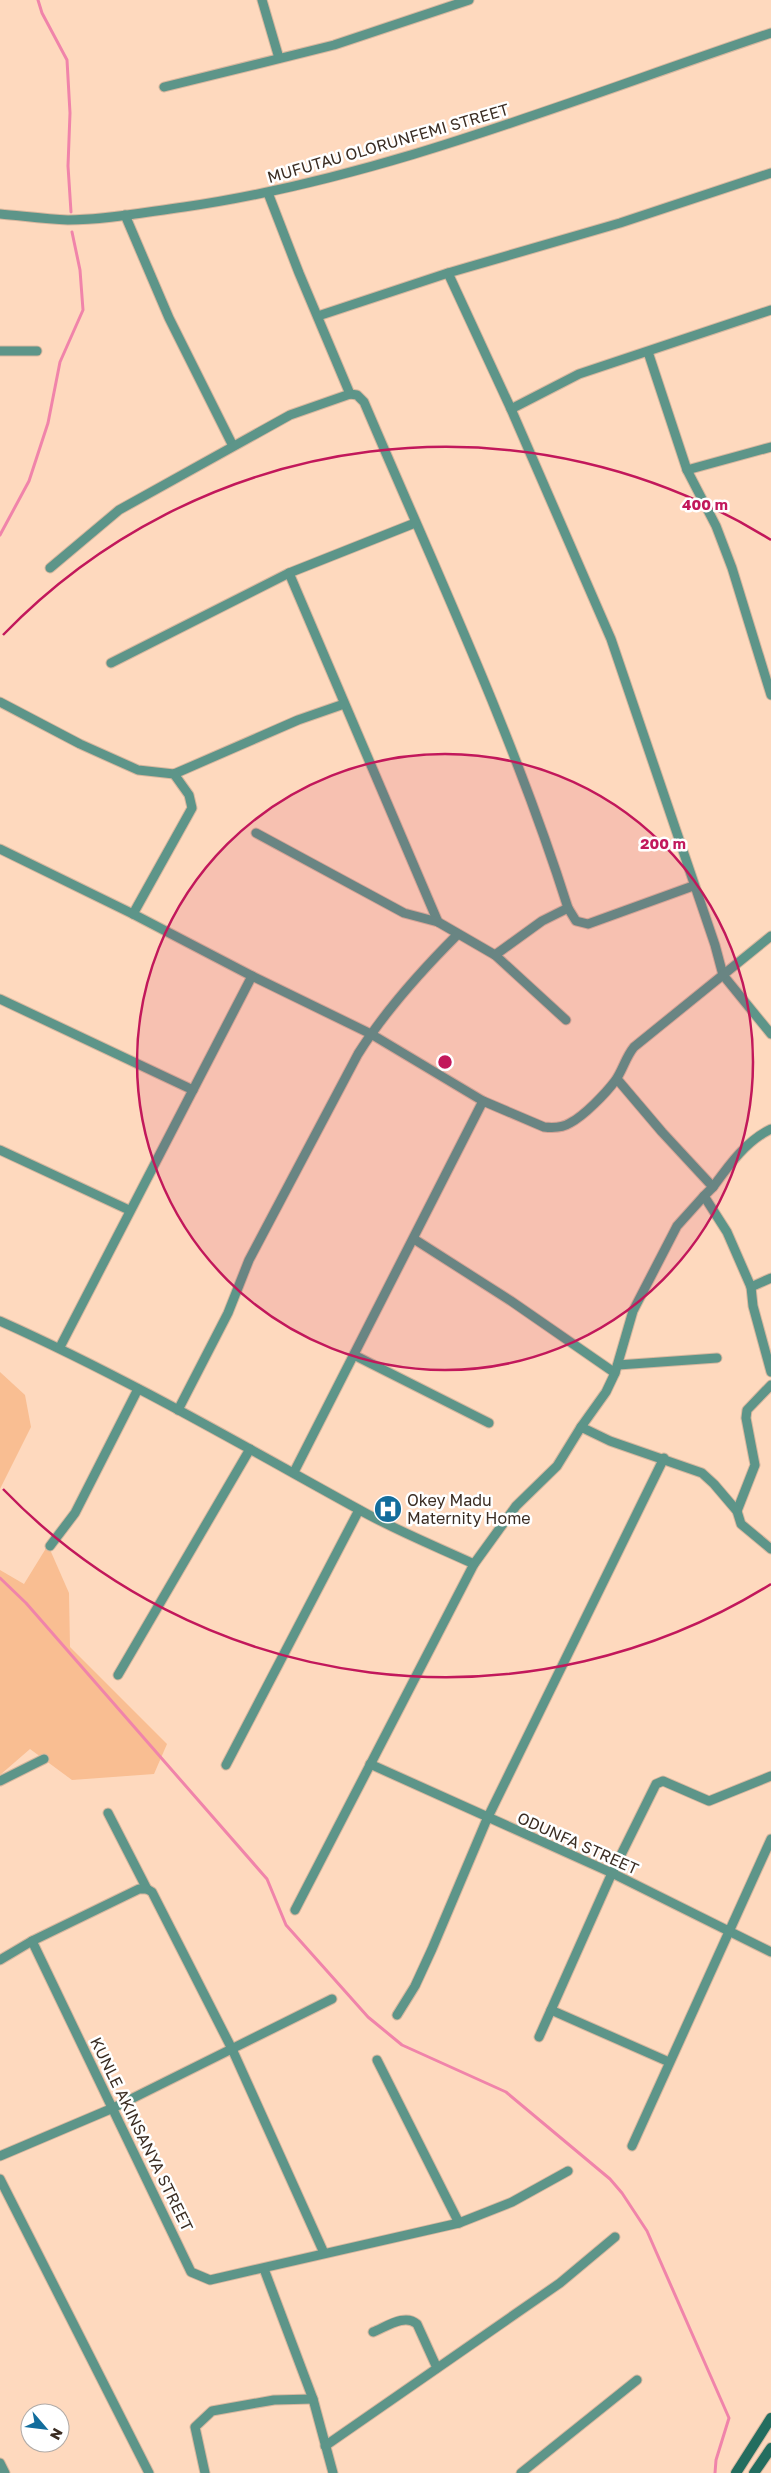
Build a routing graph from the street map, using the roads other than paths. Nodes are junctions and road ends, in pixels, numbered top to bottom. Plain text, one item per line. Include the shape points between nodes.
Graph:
1 (262, 0) edge
2 (469, 0) edge
3 (771, 33) edge
4 (279, 58) junction
5 (164, 87) dead end
6 (771, 174) edge
7 (268, 193) junction
8 (0, 214) edge
9 (125, 215) junction
10 (448, 273) junction
11 (771, 310) edge
12 (318, 316) junction
13 (0, 351) edge
14 (36, 351) dead end
15 (648, 352) junction
16 (350, 394) junction
17 (511, 409) junction
18 (233, 446) junction
19 (771, 447) edge
20 (688, 470) junction
21 (415, 523) junction
22 (50, 568) dead end
23 (289, 573) junction
24 (111, 663) dead end
25 (771, 695) edge
26 (0, 702) edge
27 (344, 704) junction
28 (174, 774) junction
29 (256, 833) dead end
30 (0, 849) edge
31 (693, 886) junction
32 (568, 908) junction
33 (133, 914) junction
34 (438, 922) junction
35 (457, 935) junction
36 (771, 936) edge
37 (496, 955) junction
38 (723, 975) junction
39 (252, 976) junction
40 (0, 999) edge
41 (566, 1020) dead end
42 (371, 1034) junction
43 (771, 1034) edge
44 (617, 1079) junction
45 (193, 1090) junction
46 (483, 1100) junction
47 (771, 1129) edge
48 (0, 1150) edge
49 (713, 1187) junction
50 (704, 1196) junction
51 (129, 1210) junction
52 (414, 1239) junction
53 (771, 1278) edge
54 (751, 1287) junction
55 (0, 1321) edge
56 (60, 1348) junction
57 (354, 1355) junction
58 (717, 1358) dead end
59 (616, 1369) junction
60 (771, 1372) edge
61 (771, 1385) edge
62 (138, 1389) junction
63 (178, 1410) junction
64 (489, 1423) dead end
65 (581, 1427) junction
66 (250, 1449) junction
67 (664, 1458) junction
68 (294, 1472) junction
69 (359, 1510) junction
70 (737, 1512) junction
71 (50, 1546) dead end
72 (771, 1550) edge
73 (474, 1564) junction
74 (118, 1675) dead end
75 (44, 1759) dead end
76 (370, 1764) junction
77 (226, 1765) dead end
78 (771, 1776) edge
79 (0, 1781) edge
80 (108, 1813) dead end
81 (487, 1819) junction
82 (771, 1839) edge
83 (612, 1873) junction
84 (147, 1888) junction
85 (295, 1910) dead end
86 (728, 1931) junction
87 (32, 1941) junction
88 (771, 1952) edge
89 (0, 1960) edge
90 (332, 1999) dead end
91 (552, 2010) junction
92 (397, 2015) dead end
93 (539, 2038) dead end
94 (232, 2049) junction
95 (377, 2060) dead end
96 (670, 2062) junction
97 (113, 2108) junction
98 (632, 2146) dead end
99 (0, 2156) edge
100 (568, 2171) dead end
101 (0, 2179) edge
102 (459, 2223) junction
103 (615, 2236) dead end
104 (324, 2253) junction
105 (264, 2269) junction
106 (373, 2332) dead end
107 (437, 2368) junction
108 (637, 2380) dead end
109 (313, 2399) junction
110 (771, 2418) edge
111 (325, 2446) junction
112 (771, 2448) edge
113 (0, 2462) edge
114 (5, 2473) edge
115 (149, 2473) edge
116 (205, 2473) edge
117 (333, 2473) edge
118 (521, 2473) edge
119 (736, 2473) edge
120 (754, 2473) edge

1 - 4 street
2 - 4 street via 334,45
3 - 7 street, MUFUTAU OLORUNFEMI STREET via 519,121
4 - 5 street
6 - 10 street via 620,223
7 - 9 street, MUFUTAU OLORUNFEMI STREET
7 - 12 street
8 - 9 street, MUFUTAU OLORUNFEMI STREET via 68,220
9 - 18 street via 169,318
10 - 12 street
10 - 17 street
11 - 15 street
12 - 16 street
13 - 14 street
15 - 17 street via 579,374
15 - 20 street
16 - 18 street via 290,415
16 - 21 street via 364,402
17 - 31 street via 611,639
18 - 22 street via 119,510
19 - 20 street
20 - 25 street via 724,545
21 - 23 street
21 - 32 street via 520,772
23 - 24 street
23 - 27 street
26 - 28 street via 138,770
27 - 28 street via 298,720
27 - 34 street
28 - 33 street via 189,796 192,808
29 - 34 street via 404,913
30 - 33 street
31 - 32 street via 588,924 576,921
31 - 38 street
32 - 37 street via 526,932
33 - 39 street
34 - 35 street
35 - 37 street
35 - 42 street
36 - 38 street
37 - 41 street
38 - 43 street
38 - 44 street via 634,1047
39 - 42 street
39 - 45 street
40 - 45 street
42 - 46 street
42 - 63 street via 249,1260 228,1314
44 - 46 street via 564,1126 544,1126
44 - 49 street
45 - 51 street
46 - 52 street
47 - 49 street via 748,1144
48 - 51 street
49 - 50 street
50 - 54 street via 727,1232
50 - 59 street via 677,1226 646,1284 633,1311
51 - 56 street
52 - 57 street
52 - 59 street via 543,1322 548,1329
53 - 54 street
54 - 60 street
55 - 56 street
56 - 62 street
57 - 64 street
57 - 68 street
58 - 59 street
59 - 65 street via 606,1392
61 - 70 street via 747,1410 756,1465
62 - 63 street
62 - 71 street via 75,1513
63 - 66 street
65 - 67 street via 610,1441
65 - 73 street via 557,1466 516,1506
66 - 68 street
66 - 74 street
67 - 70 street via 708,1478
67 - 81 street
68 - 69 street
69 - 73 street
69 - 77 street
70 - 72 street via 742,1524
73 - 76 street
75 - 79 street
76 - 81 street, ODUNFA STREET
76 - 85 street
78 - 83 street via 709,1801 663,1781 656,1784
80 - 84 street
81 - 83 street, ODUNFA STREET
81 - 92 street via 415,1986
82 - 86 street
83 - 86 street, ODUNFA STREET
83 - 91 street
84 - 87 street
84 - 94 street via 152,1892
86 - 88 street, ODUNFA STREET
86 - 96 street
87 - 89 street
87 - 97 street, KUNLE AKINSANYA STREET
90 - 94 street
91 - 93 street
91 - 96 street
94 - 97 street
94 - 104 street
95 - 102 street
96 - 98 street
97 - 99 street
97 - 105 street, KUNLE AKINSANYA STREET via 191,2272 210,2280
100 - 102 street, KUNLE AKINSANYA STREET via 512,2202
101 - 115 street
102 - 104 street, KUNLE AKINSANYA STREET
103 - 107 street via 560,2283
104 - 105 street, KUNLE AKINSANYA STREET
105 - 109 street
106 - 107 street via 406,2319 413,2320
107 - 111 street
108 - 118 street
109 - 111 street
109 - 116 street via 274,2400 212,2411 196,2427
110 - 119 main road
111 - 117 street
112 - 120 main road
113 - 114 street

